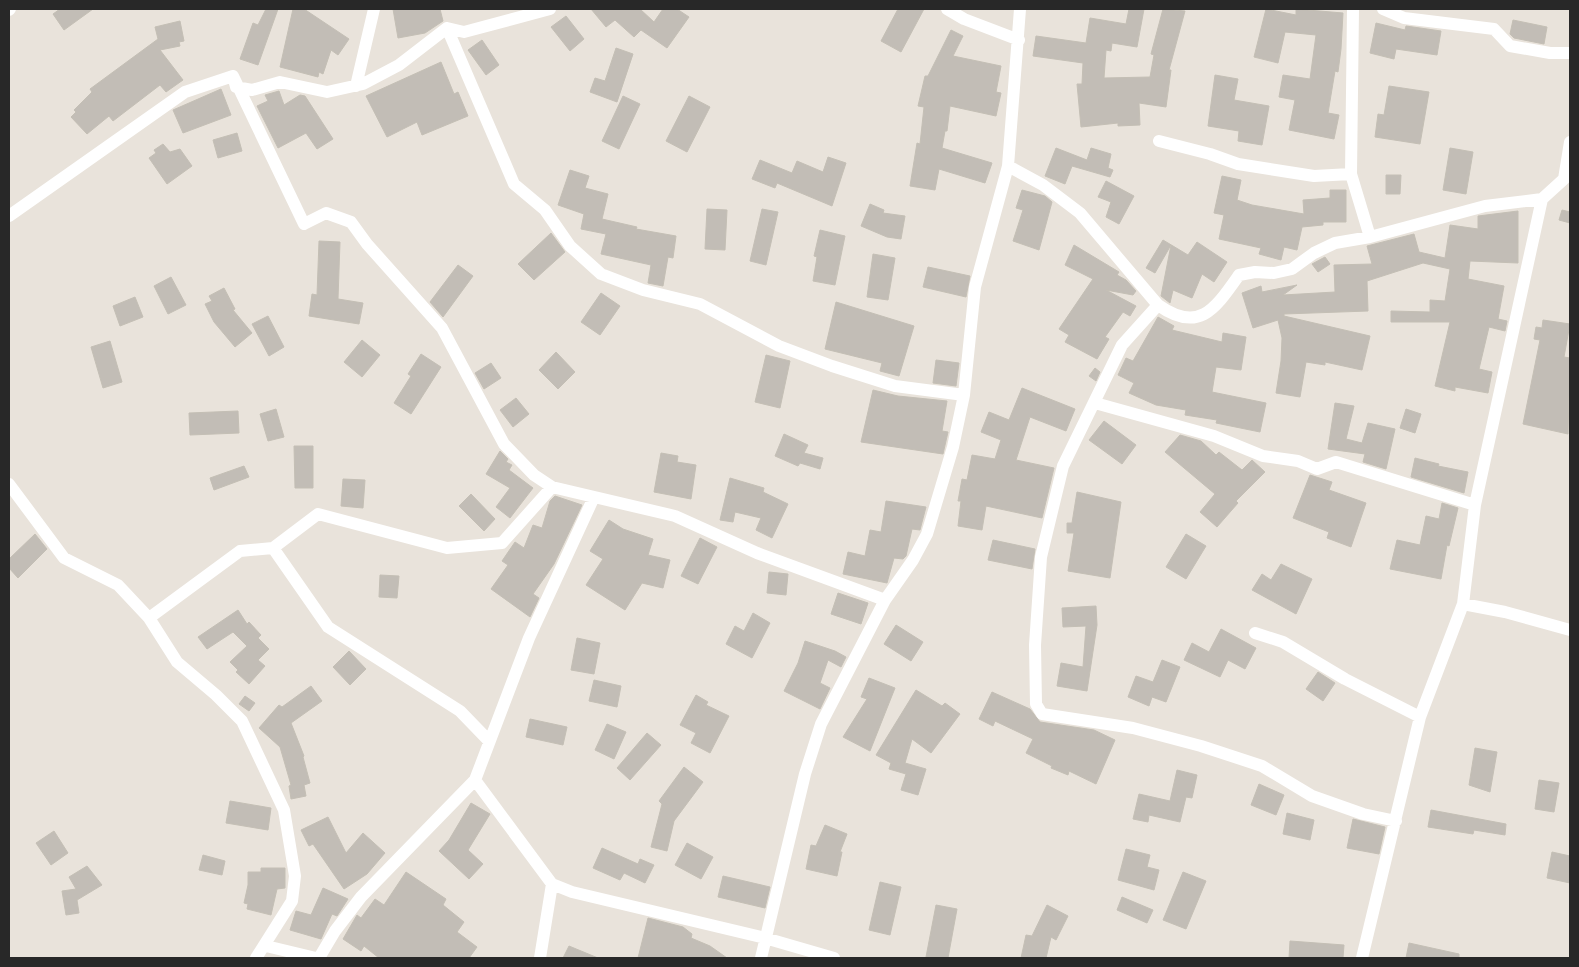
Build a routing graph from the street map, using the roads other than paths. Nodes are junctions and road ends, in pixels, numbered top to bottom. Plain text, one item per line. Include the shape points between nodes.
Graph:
1 (374, 9) edge
2 (550, 9) edge
3 (947, 9) edge
4 (1020, 9) edge
5 (1353, 9) edge
6 (1383, 9) edge
7 (447, 28) junction
8 (1019, 40) junction
9 (1570, 53) edge
10 (233, 76) junction
11 (356, 86) junction
12 (1159, 141) dead end
13 (1570, 142) edge
14 (1008, 166) junction
15 (1351, 174) junction
16 (1567, 180) edge
17 (1542, 200) junction
18 (9, 216) edge
19 (1370, 237) junction
20 (1158, 305) junction
21 (964, 395) junction
22 (1095, 403) junction
23 (9, 484) edge
24 (552, 487) junction
25 (594, 497) junction
26 (1475, 505) junction
27 (273, 548) junction
28 (884, 600) junction
29 (1463, 604) junction
30 (149, 618) junction
31 (1570, 630) edge
32 (1255, 632) dead end
33 (1420, 717) junction
34 (489, 741) junction
35 (475, 780) junction
36 (1396, 820) junction
37 (552, 884) junction
38 (765, 938) junction
39 (266, 946) junction
40 (256, 958) edge
41 (317, 958) edge
42 (540, 958) edge
43 (761, 958) edge
44 (834, 958) edge
45 (1362, 958) edge

1 - 11 street
2 - 7 street via 464,32
3 - 8 street
4 - 8 street
5 - 15 street
6 - 9 street via 1404,18 1494,29 1510,46
7 - 11 street via 399,65
7 - 21 street via 514,184 546,210 570,246 601,274 643,290 700,304 779,346 832,366 895,386
8 - 14 street
10 - 11 street via 236,88 252,90 280,82 326,92
10 - 18 street via 185,92
10 - 24 street via 304,224 326,213 351,222 442,328 504,444 534,475
12 - 15 street via 1238,164 1314,176
13 - 16 street
14 - 20 street via 1043,184 1080,214
14 - 21 street via 975,286
15 - 19 street
16 - 17 street
17 - 19 street via 1485,206
17 - 26 street
19 - 20 street via 1335,243 1292,269 1239,275 1217,305 1204,316 1188,319
20 - 22 street via 1122,345
21 - 28 street via 953,447 927,534
22 - 26 street via 1214,436 1263,456 1317,468 1336,462
22 - 36 street via 1063,466 1041,557 1035,645 1036,704 1042,714 1133,728 1201,746 1262,766 1312,796 1363,814
23 - 30 street via 64,558 118,585
24 - 25 street
24 - 27 street via 502,543 448,548 318,514
25 - 28 street via 675,516 757,553
25 - 34 street via 529,638
26 - 29 street
27 - 30 street via 240,551
27 - 34 street via 328,627 460,711
28 - 38 street via 820,724
29 - 31 street
29 - 33 street
30 - 39 street via 177,662 242,721 284,810 295,876 292,901
32 - 33 street via 1284,642 1345,679
33 - 36 street
34 - 35 street
35 - 37 street
35 - 41 street via 361,897
36 - 45 street
37 - 38 street via 572,892
37 - 42 street
38 - 43 street
38 - 44 street
39 - 40 street
39 - 41 street

